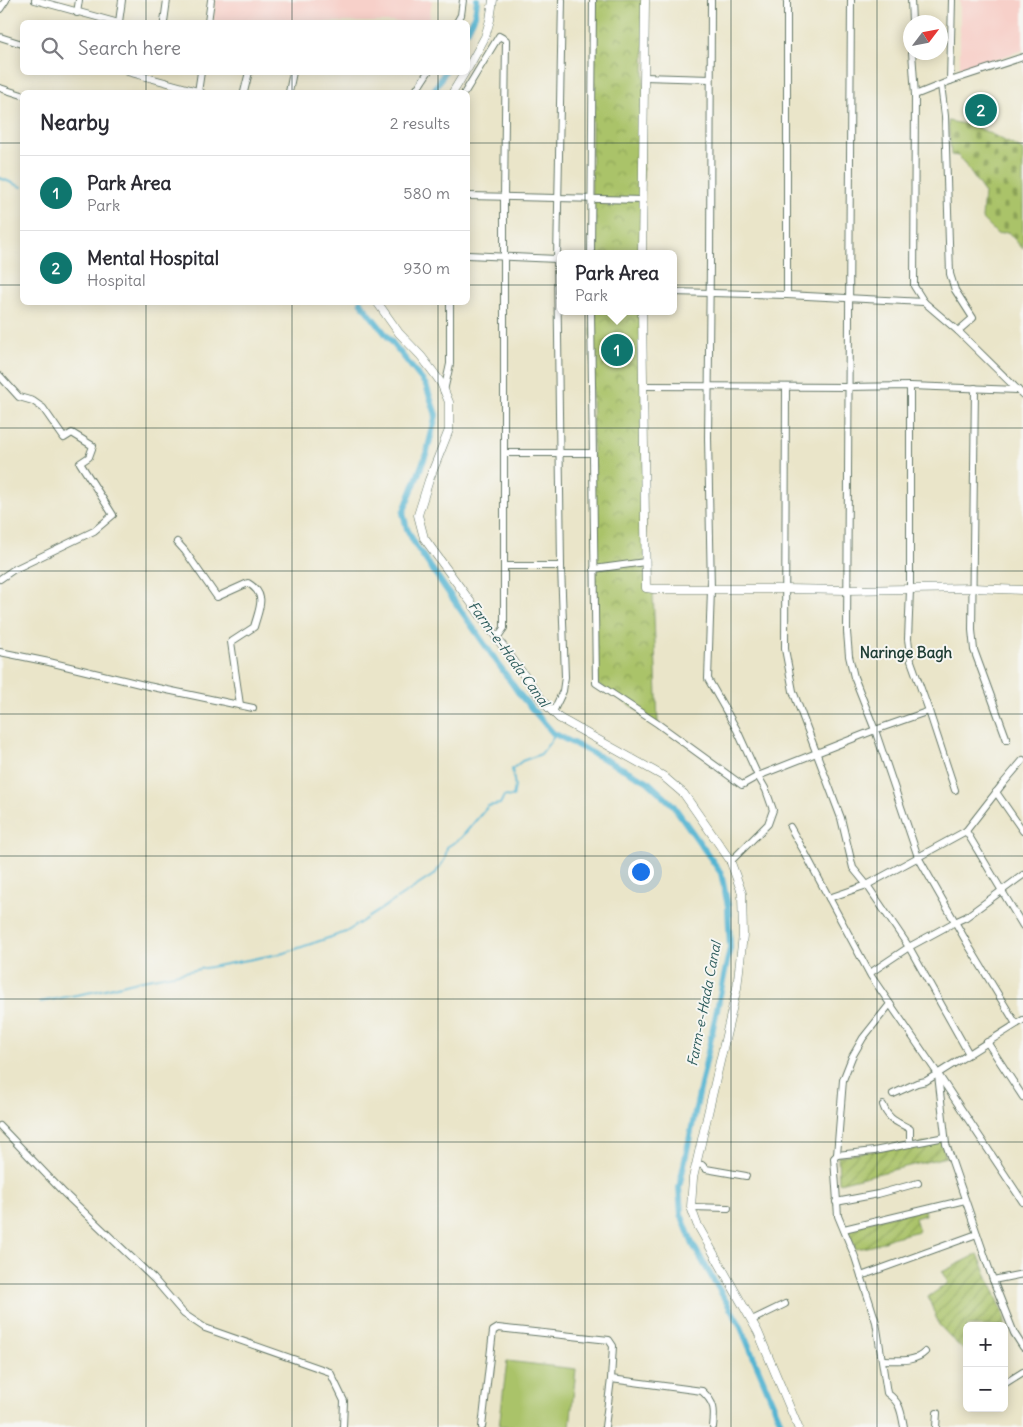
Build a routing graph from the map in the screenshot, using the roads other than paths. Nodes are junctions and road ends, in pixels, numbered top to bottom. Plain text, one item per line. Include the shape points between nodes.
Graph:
1 (6, 0) edge
2 (35, 0) edge
3 (79, 0) edge
4 (122, 0) edge
5 (167, 0) edge
6 (212, 0) edge
7 (463, 0) edge
8 (492, 0) edge
9 (562, 0) edge
10 (593, 0) edge
11 (644, 0) edge
12 (711, 0) edge
13 (787, 0) edge
14 (851, 0) edge
15 (911, 0) edge
16 (952, 0) edge
17 (0, 9) edge
18 (77, 13) junction
19 (912, 15) edge
20 (106, 20) edge
21 (119, 20) edge
22 (164, 20) edge
23 (208, 20) edge
24 (458, 20) edge
25 (0, 37) edge
26 (20, 43) edge
27 (1023, 56) edge
28 (913, 60) edge
29 (470, 64) edge
30 (139, 75) edge
31 (201, 75) edge
32 (248, 75) edge
33 (292, 75) edge
34 (426, 75) edge
35 (463, 75) edge
36 (644, 77) junction
37 (710, 79) junction
38 (950, 81) junction
39 (941, 85) junction
40 (0, 88) edge
41 (193, 90) edge
42 (200, 90) edge
43 (244, 90) edge
44 (289, 90) edge
45 (416, 90) edge
46 (454, 90) edge
47 (466, 90) edge
48 (20, 94) edge
49 (915, 95) junction
50 (470, 196) edge
51 (504, 197) junction
52 (558, 198) junction
53 (591, 198) junction
54 (643, 200) junction
55 (557, 250) edge
56 (591, 250) edge
57 (642, 250) edge
58 (470, 255) edge
59 (504, 256) junction
60 (557, 259) edge
61 (677, 292) edge
62 (710, 294) junction
63 (787, 294) junction
64 (849, 298) junction
65 (924, 302) junction
66 (379, 305) edge
67 (450, 305) edge
68 (558, 315) edge
69 (591, 315) edge
70 (642, 315) edge
71 (958, 331) junction
72 (0, 376) edge
73 (643, 386) junction
74 (708, 386) junction
75 (910, 386) junction
76 (786, 387) junction
77 (847, 387) junction
78 (975, 388) junction
79 (444, 391) junction
80 (1021, 393) edge
81 (504, 452) junction
82 (560, 453) junction
83 (592, 453) junction
84 (177, 542) dead end
85 (646, 562) junction
86 (505, 566) junction
87 (561, 566) junction
88 (594, 569) junction
89 (0, 579) edge
90 (973, 588) junction
91 (711, 589) junction
92 (785, 589) junction
93 (847, 590) junction
94 (910, 590) junction
95 (1023, 590) edge
96 (497, 638) junction
97 (0, 652) edge
98 (240, 705) junction
99 (253, 708) dead end
100 (930, 711) junction
101 (553, 712) junction
102 (875, 730) junction
103 (1008, 740) dead end
104 (816, 753) junction
105 (1023, 760) edge
106 (758, 776) junction
107 (955, 790) dead end
108 (996, 792) junction
109 (790, 827) dead end
110 (966, 831) junction
111 (1023, 832) edge
112 (918, 857) junction
113 (730, 862) junction
114 (1023, 875) edge
115 (867, 885) junction
116 (1001, 891) junction
117 (829, 898) junction
118 (955, 922) junction
119 (1023, 926) edge
120 (910, 947) junction
121 (870, 973) junction
122 (890, 1004) junction
123 (1023, 1020) edge
124 (1016, 1024) junction
125 (987, 1042) junction
126 (969, 1054) junction
127 (938, 1074) junction
128 (893, 1094) dead end
129 (1023, 1098) edge
130 (883, 1105) dead end
131 (0, 1126) edge
132 (945, 1136) junction
133 (910, 1144) junction
134 (837, 1155) junction
135 (696, 1164) junction
136 (746, 1176) dead end
137 (918, 1183) dead end
138 (965, 1200) junction
139 (836, 1202) junction
140 (1023, 1202) edge
141 (692, 1207) junction
142 (728, 1208) dead end
143 (844, 1229) junction
144 (977, 1234) junction
145 (1023, 1274) edge
146 (862, 1276) junction
147 (993, 1280) junction
148 (785, 1304) dead end
149 (752, 1320) junction
150 (1023, 1347) edge
151 (925, 1352) dead end
152 (882, 1360) junction
153 (1023, 1372) edge
154 (611, 1379) junction
155 (1008, 1381) edge
156 (937, 1414) dead end
157 (343, 1427) edge
158 (482, 1427) edge
159 (605, 1427) edge
160 (713, 1427) edge
161 (798, 1427) edge
162 (904, 1427) edge
163 (936, 1427) edge

1 - 17 street
2 - 18 street
3 - 18 street
4 - 21 street
5 - 22 street
6 - 23 street
7 - 24 street
8 - 29 street via 485,37
9 - 52 street
10 - 53 street
11 - 36 street
12 - 37 street
13 - 63 street
14 - 64 street
15 - 19 street
16 - 38 street
18 - 20 street
25 - 26 street
27 - 38 street
28 - 49 street
30 - 41 street
31 - 42 street
32 - 43 street
33 - 44 street
34 - 45 street
35 - 46 street
36 - 37 street
36 - 54 street
37 - 62 street
38 - 39 street
39 - 49 street
39 - 71 street via 945,116 950,274 955,290 972,318
40 - 48 street
47 - 51 street via 499,36 506,40
49 - 65 street via 914,286
50 - 51 street
51 - 52 street
51 - 59 street
52 - 53 street
52 - 55 street
53 - 54 street
53 - 56 street
54 - 57 street
58 - 59 street
59 - 60 street
59 - 81 street
61 - 62 street
62 - 63 street
62 - 74 street
63 - 64 street
64 - 65 street
64 - 77 street
65 - 71 street
66 - 79 street via 399,334 430,367
67 - 79 street via 450,364
68 - 82 street
69 - 83 street
70 - 73 street
71 - 80 street
72 - 89 street via 18,397 43,408 64,438 72,433 93,446 89,457 80,463 113,515 94,531
73 - 74 street
73 - 85 street
74 - 76 street
74 - 91 street
75 - 77 street
75 - 78 street
75 - 94 street
76 - 77 street
76 - 92 street
77 - 93 street
78 - 80 street
78 - 90 street
79 - 96 street via 449,402 449,430 418,515 424,538
81 - 82 street
81 - 86 street
82 - 83 street
82 - 87 street
83 - 88 street
84 - 98 street via 216,597 248,583 257,589 261,597 254,627 231,642
85 - 88 street
85 - 91 street via 646,588
86 - 87 street
86 - 96 street via 504,628
87 - 101 street via 565,677 563,691
88 - 106 street via 596,683 742,785
90 - 94 street
90 - 95 street
90 - 103 street via 974,650
91 - 92 street
91 - 106 street via 708,679
92 - 93 street
92 - 104 street via 785,649 794,691
93 - 94 street
93 - 102 street via 849,656
94 - 100 street via 908,639 911,661
96 - 101 street
97 - 98 street
98 - 99 street
100 - 102 street
100 - 107 street
101 - 113 street via 663,776 684,794
102 - 104 street
102 - 112 street
104 - 106 street
104 - 115 street via 841,818 853,868
105 - 108 street
106 - 113 street via 773,810 768,824
108 - 110 street
108 - 111 street
109 - 117 street
110 - 112 street
110 - 116 street
112 - 115 street
112 - 118 street
113 - 135 street via 742,893 743,936 737,988
114 - 116 street
115 - 117 street
115 - 120 street
116 - 118 street
116 - 119 street
117 - 121 street
118 - 120 street
118 - 124 street
120 - 121 street
120 - 126 street
121 - 122 street
122 - 127 street
122 - 134 street via 863,1038 843,1080
123 - 124 street
124 - 125 street
125 - 126 street
125 - 129 street
126 - 127 street
127 - 128 street
127 - 132 street
127 - 140 street
130 - 133 street via 890,1118 910,1129
131 - 157 street via 64,1194 154,1279 184,1314 205,1328 330,1372 344,1401
132 - 133 street
132 - 138 street
133 - 134 street
134 - 139 street via 834,1158
135 - 136 street via 706,1169
135 - 141 street
137 - 139 street
138 - 143 street
138 - 144 street
139 - 143 street
141 - 142 street
141 - 149 street via 697,1224
143 - 146 street
144 - 146 street
144 - 147 street
145 - 147 street
146 - 152 street via 876,1322
147 - 150 street
148 - 149 street
149 - 161 street
151 - 152 street via 920,1358
152 - 162 street via 887,1393 900,1406
153 - 155 street
154 - 158 street via 613,1346 609,1340 498,1328 493,1331
154 - 159 street
154 - 160 street via 702,1391 711,1399
156 - 163 street

